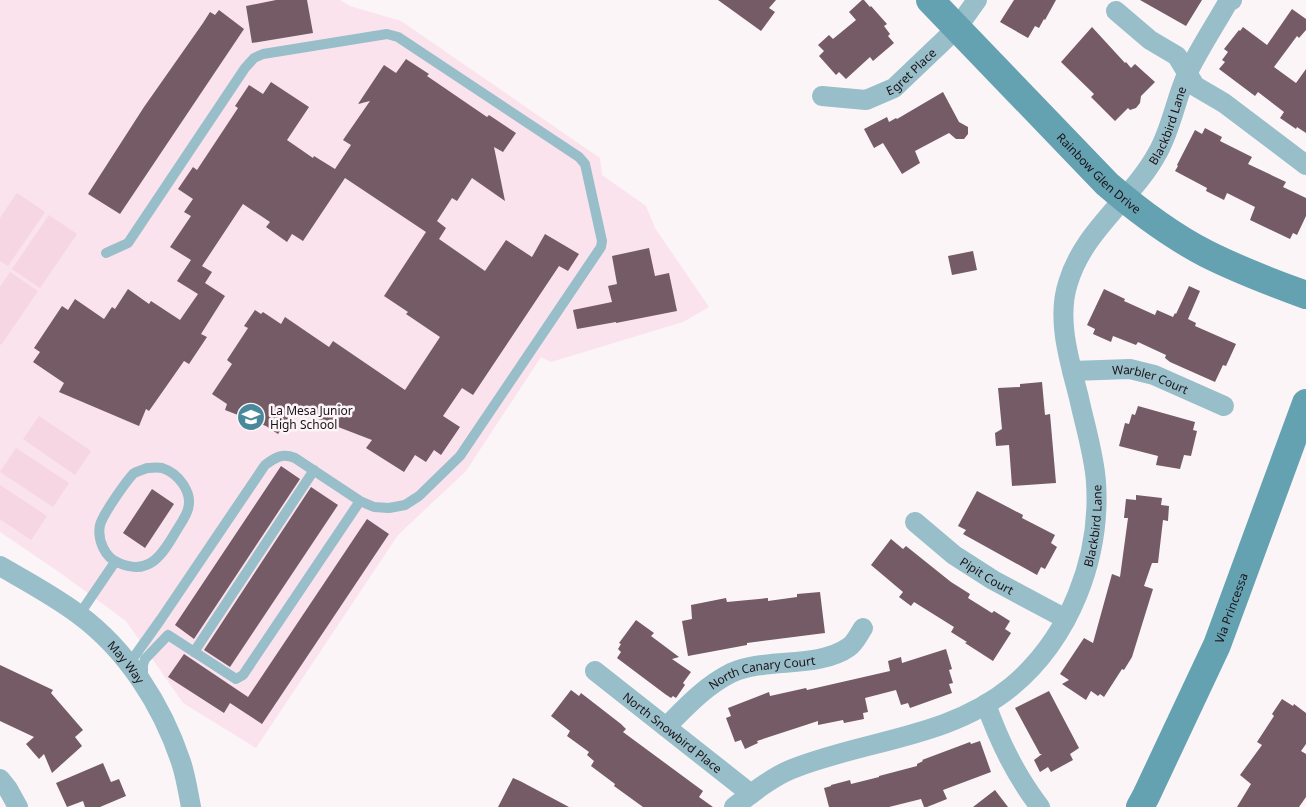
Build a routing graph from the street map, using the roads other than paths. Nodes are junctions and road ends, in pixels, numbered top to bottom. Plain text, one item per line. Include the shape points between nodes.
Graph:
1 (930, 0) edge
2 (977, 0) edge
3 (1232, 0) edge
4 (1116, 11) dead end
5 (957, 28) junction
6 (1187, 73) junction
7 (822, 96) dead end
8 (1306, 165) edge
9 (1123, 198) junction
10 (106, 253) dead end
11 (1306, 295) edge
12 (1072, 371) junction
13 (1306, 403) edge
14 (1224, 406) dead end
15 (314, 470) junction
16 (360, 501) junction
17 (915, 522) dead end
18 (115, 562) junction
19 (0, 566) edge
20 (79, 615) junction
21 (1066, 619) junction
22 (863, 628) dead end
23 (194, 652) junction
24 (129, 664) junction
25 (595, 671) dead end
26 (143, 683) junction
27 (986, 704) junction
28 (666, 727) junction
29 (0, 779) edge
30 (752, 794) junction
31 (18, 807) edge
32 (192, 807) edge
33 (734, 807) edge
34 (1040, 807) edge
35 (1140, 807) edge

1 - 5 street, Rainbow Glen Drive
2 - 5 street, Egret Place
3 - 6 street, Blackbird Lane
4 - 6 street, Blackbird Lane via 1150,40 1177,56
5 - 7 street, Egret Place via 894,88 866,100
5 - 9 street, Rainbow Glen Drive
6 - 8 street, Blackbird Lane via 1195,86 1224,103
6 - 9 street, Blackbird Lane via 1159,151 1145,174
9 - 11 street, Rainbow Glen Drive via 1206,254
9 - 12 street, Blackbird Lane via 1090,238 1077,258 1067,284 1063,314
10 - 16 lane via 128,243 245,68 263,54 387,34 398,37 579,157 585,164 601,247 454,462 405,505 374,507
12 - 14 street, Warbler Court via 1130,369 1154,375
12 - 21 street, Blackbird Lane via 1096,482 1090,554
13 - 35 street, Via Princessa via 1217,645
15 - 16 lane
15 - 23 lane
15 - 24 lane via 286,455 277,456 265,466
16 - 23 lane via 243,675 236,679
17 - 21 street, Pipit Court via 954,555
18 - 18 lane via 141,567 154,562 164,552 188,509 183,483 173,473 161,468 147,468 134,473 106,513 100,525 100,539 105,552
18 - 20 lane
19 - 20 street, May Way
20 - 24 street, May Way
21 - 27 street, Blackbird Lane via 1033,666
22 - 28 street, North Canary Court via 851,646 832,656 754,666 731,673 703,691
23 - 26 lane via 171,636 165,636 145,659
24 - 26 street, May Way
25 - 28 street, North Snowbird Place
26 - 32 street, May Way via 182,763
27 - 30 street, Blackbird Lane via 938,727 789,770
27 - 34 street via 1012,766
28 - 30 street, North Snowbird Place
29 - 31 street
30 - 33 street, Blackbird Lane

